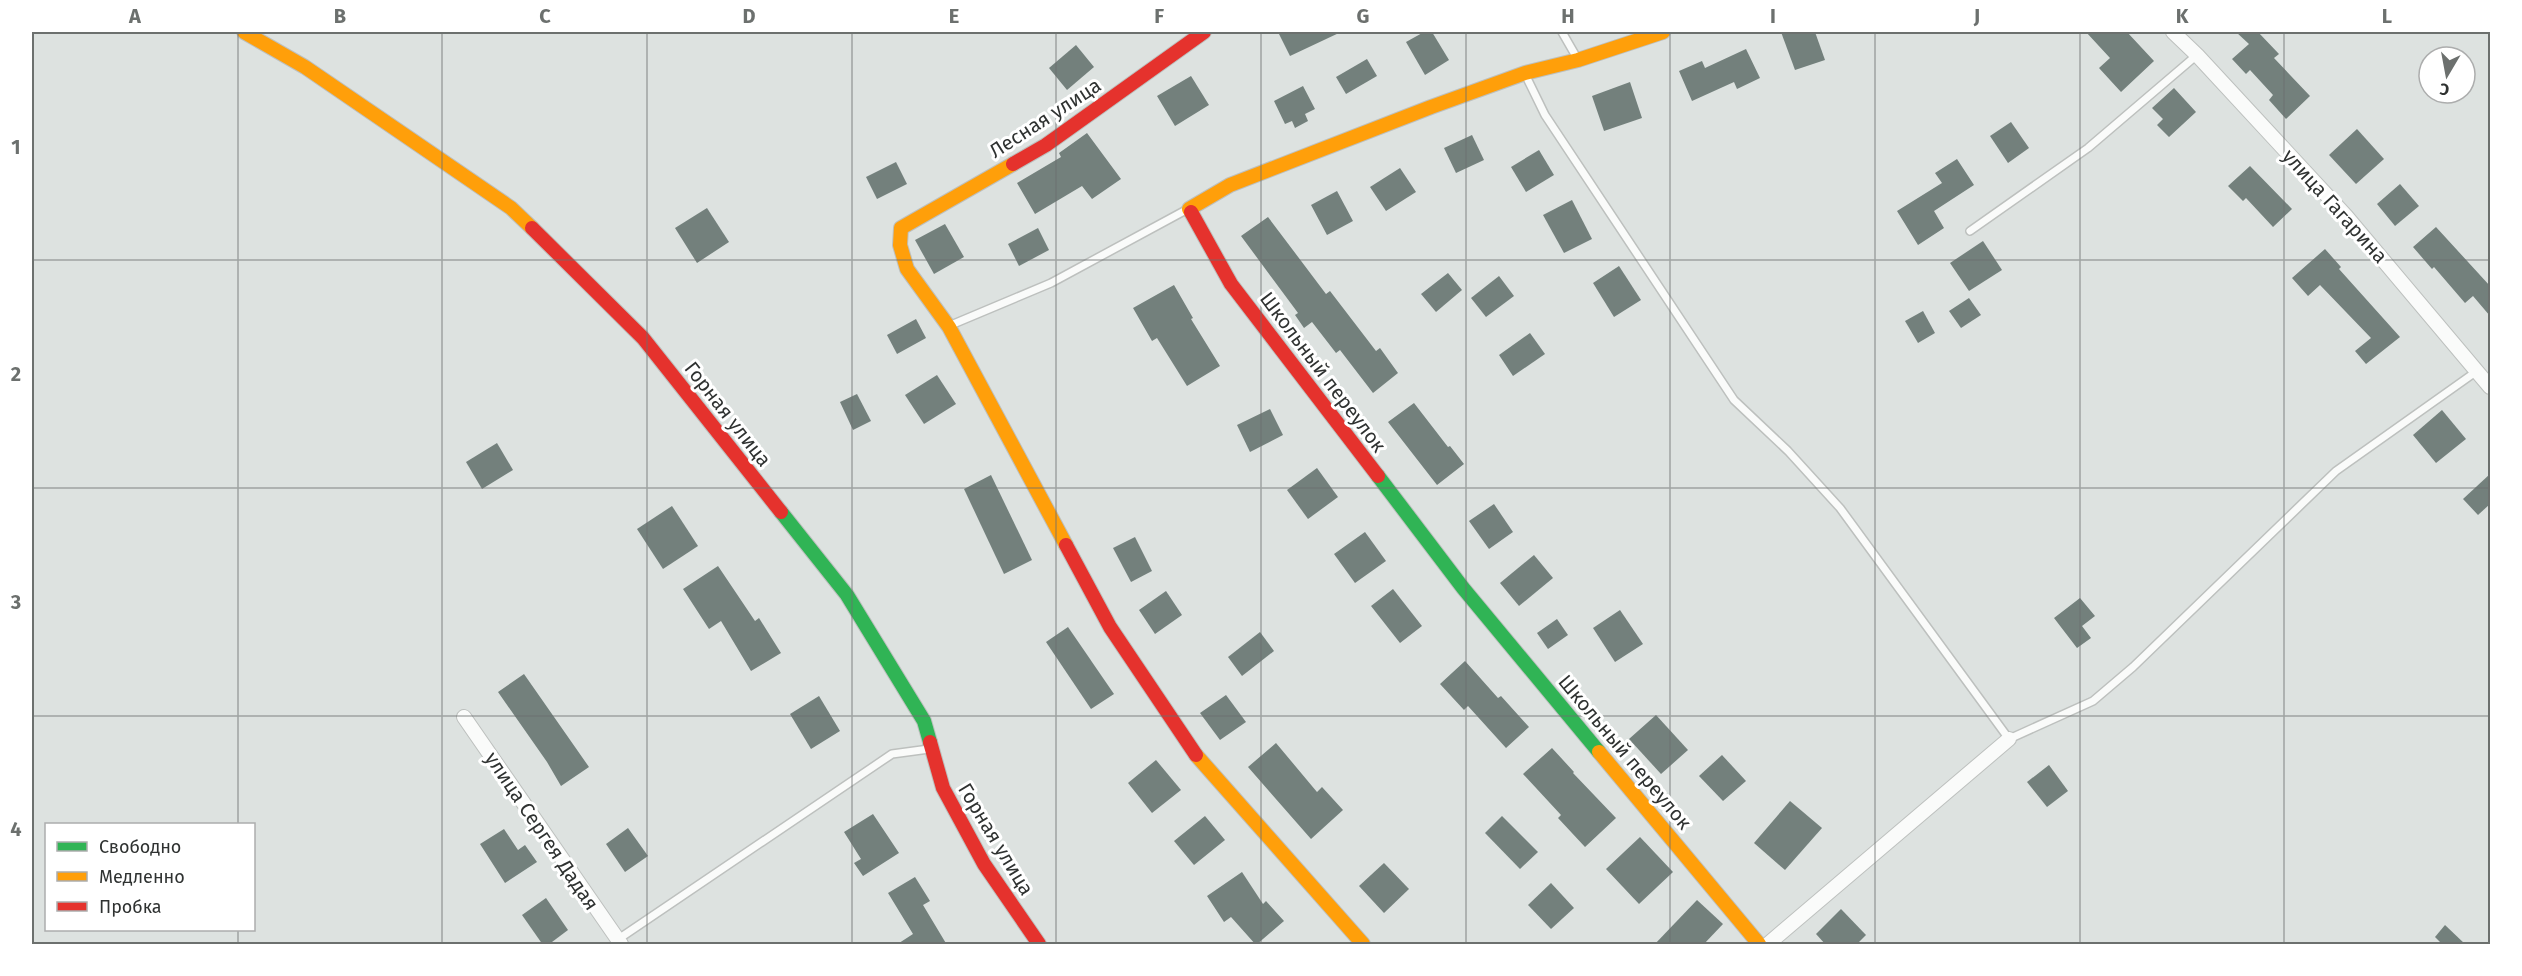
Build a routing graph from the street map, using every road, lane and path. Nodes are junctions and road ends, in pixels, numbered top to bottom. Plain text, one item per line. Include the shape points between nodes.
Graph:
1 (244, 32) edge
2 (1204, 32) edge
3 (1562, 32) edge
4 (1663, 32) edge
5 (2173, 32) edge
6 (2198, 55) junction
7 (1578, 60) junction
8 (1525, 74) junction
9 (1189, 209) junction
10 (1970, 231) dead end
11 (949, 327) junction
12 (2477, 371) junction
13 (2490, 387) edge
14 (464, 717) dead end
15 (2009, 739) junction
16 (932, 749) junction
17 (619, 942) edge
18 (1039, 945) edge
19 (1363, 945) edge
20 (1759, 945) edge
21 (1768, 945) edge

1 - 16 street, Горная улица via 305,68 511,208 643,338 847,595 924,721
2 - 11 street, Лесная улица via 1046,145 901,228 900,245 907,269
3 - 7 lane
4 - 7 street
5 - 6 street, улица Гагарина
6 - 10 lane via 2088,148
6 - 12 street, улица Гагарина via 2346,216
7 - 8 street
8 - 9 street via 1431,106 1230,185
8 - 15 lane via 1545,115 1734,400 1840,508
9 - 11 lane via 1051,284
9 - 20 street, Школьный переулок via 1231,284 1455,578
11 - 19 street via 1116,636 1198,758
12 - 13 street, улица Гагарина
12 - 15 lane via 2336,471 2093,701
14 - 17 street, улица Сергея Дадая
15 - 21 street
16 - 17 lane via 892,754
16 - 18 street, Горная улица via 943,788 984,864

